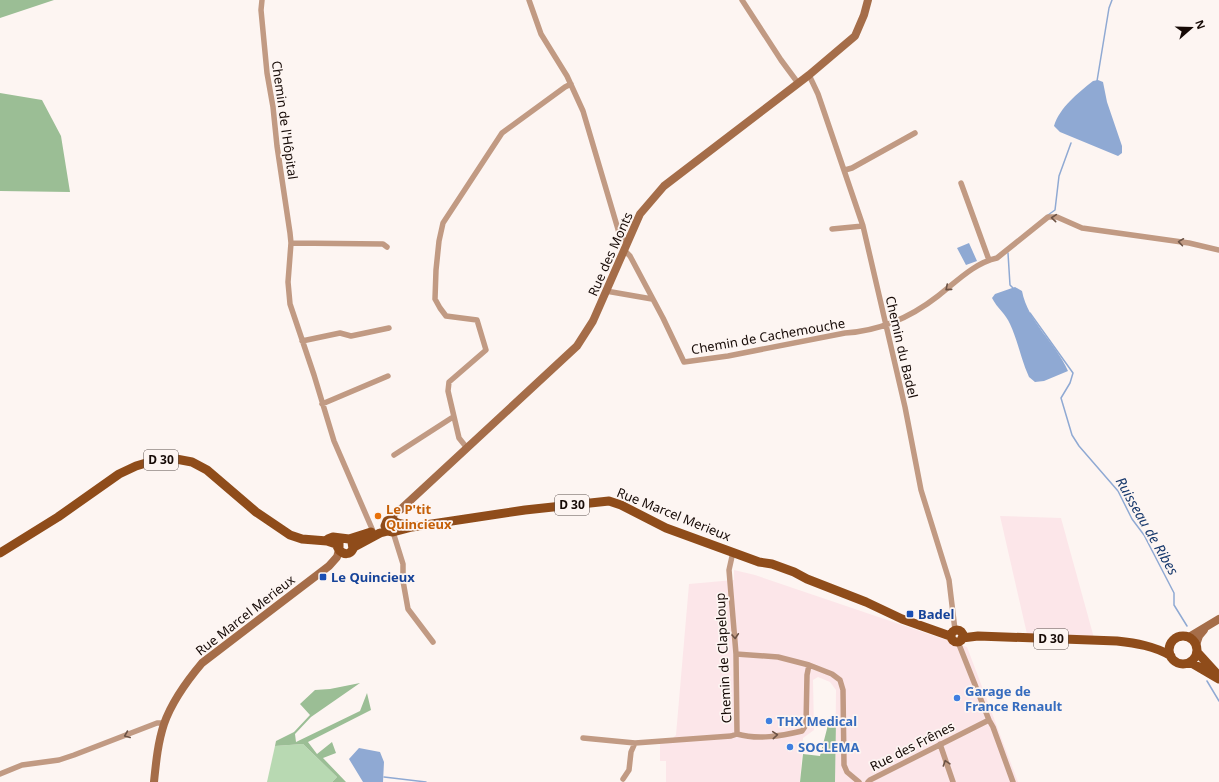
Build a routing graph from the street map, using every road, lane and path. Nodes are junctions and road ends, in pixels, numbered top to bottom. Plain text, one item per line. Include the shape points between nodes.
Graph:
1 (262, 0) edge
2 (529, 0) edge
3 (742, 0) edge
4 (868, 0) edge
5 (809, 75) junction
6 (798, 83) junction
7 (571, 84) junction
8 (915, 133) dead end
9 (845, 170) junction
10 (961, 183) dead end
11 (863, 226) junction
12 (832, 229) dead end
13 (291, 243) junction
14 (625, 246) junction
15 (387, 247) dead end
16 (1219, 250) edge
17 (989, 260) junction
18 (606, 291) junction
19 (652, 299) junction
20 (886, 326) junction
21 (389, 328) dead end
22 (302, 341) junction
23 (388, 376) dead end
24 (322, 404) junction
25 (453, 417) junction
26 (467, 448) junction
27 (394, 455) dead end
28 (392, 526) junction
29 (373, 530) junction
30 (345, 546) junction
31 (733, 552) junction
32 (0, 553) edge
33 (1219, 619) edge
34 (1210, 624) junction
35 (956, 637) junction
36 (1189, 637) junction
37 (433, 642) dead end
38 (1171, 642) junction
39 (1140, 645) junction
40 (1197, 648) junction
41 (736, 654) junction
42 (1171, 656) junction
43 (1190, 662) junction
44 (809, 665) junction
45 (1219, 678) edge
46 (989, 720) junction
47 (164, 723) junction
48 (737, 734) junction
49 (583, 738) dead end
50 (635, 743) junction
51 (940, 744) junction
52 (0, 774) edge
53 (623, 779) dead end
54 (154, 782) edge
55 (858, 782) edge
56 (868, 782) edge
57 (952, 782) edge
58 (1013, 782) edge

1 - 13 street, Chemin de l'Hôpital via 267,73
2 - 7 street, Chemin de Cachemouche via 541,34
3 - 6 street
4 - 5 street, Rue des Monts via 855,36
5 - 6 street, Rue des Monts
5 - 9 street, Chemin du Badel
6 - 14 street, Rue des Monts via 664,186 640,214
7 - 14 street, Chemin de Cachemouche via 594,145
7 - 25 street via 502,133 443,223 439,241 435,299 446,316 477,320 486,350 449,382 448,392
8 - 9 street
9 - 11 street, Chemin du Badel
10 - 17 street
11 - 12 street
11 - 20 street, Chemin du Badel
13 - 15 street via 383,244
13 - 22 street, Chemin de l'Hôpital via 288,282 290,304
14 - 18 street, Rue des Monts
14 - 19 street, Chemin de Cachemouche
16 -> 17 street via 1189,243 1082,228 1057,217 1048,217 997,258
17 -> 20 street via 912,314
18 - 19 street
18 - 26 street, Rue des Monts via 593,321 577,346
19 - 20 street, Chemin de Cachemouche via 684,362
20 - 35 street, Chemin du Badel via 921,490 949,580
21 - 22 street via 351,336 340,333
22 - 24 street, Chemin de l'Hôpital
23 - 24 street
24 - 29 street, Chemin de l'Hôpital via 334,441
25 - 26 street via 459,438
25 - 27 street
26 - 28 street, Rue des Monts via 400,510
28 - 29 main road, Rue Marcel Merieux / D 30
28 - 30 main road, Rue Marcel Merieux / D 30
28 - 31 main road, Rue Marcel Merieux / D 30 via 408,528 526,510 609,501 666,528
28 - 37 street via 402,555 408,609
29 - 30 main road, Rue Marcel Merieux / D 30
30 - 32 main road, D 30 via 332,538 302,539 290,535 256,512 207,470 192,462 176,459 156,460 119,474 58,517
30 - 47 street, Rue Marcel Merieux via 341,561 332,564 202,664 176,698
31 - 35 main road, Rue Marcel Merieux / D 30 via 794,572 807,580 915,624
31 -> 41 street, Chemin de Clapeloup via 729,570
33 - 34 street
34 - 36 street
34 - 40 street via 1199,636
35 - 39 main road, Rue Marcel Merieux / D 30 via 1117,641
35 - 46 street, Chemin du Badel
36 - 38 main road via 1180,636
36 - 40 main road
38 - 39 main road, Rue Marcel Merieux / D 30
38 - 42 main road
39 - 42 main road, Rue Marcel Merieux / D 30 via 1163,651
40 - 43 main road
40 - 45 main road
41 - 44 street via 778,657
41 - 48 street, Chemin de Clapeloup
42 - 43 main road via 1178,663
43 - 45 main road
48 -> 44 street via 757,737 802,731 806,724
44 - 55 street via 840,680 844,690 844,765 847,772
46 - 51 street, Rue des Frênes
46 - 58 street, Chemin du Badel
47 -> 52 street via 157,722 60,760 22,765
47 - 54 street, Rue Marcel Merieux
48 - 50 street, Chemin de Clapeloup
49 - 50 street, Chemin de Clapeloup
50 - 53 street via 629,770
51 - 56 street, Rue des Frênes
57 -> 51 street

